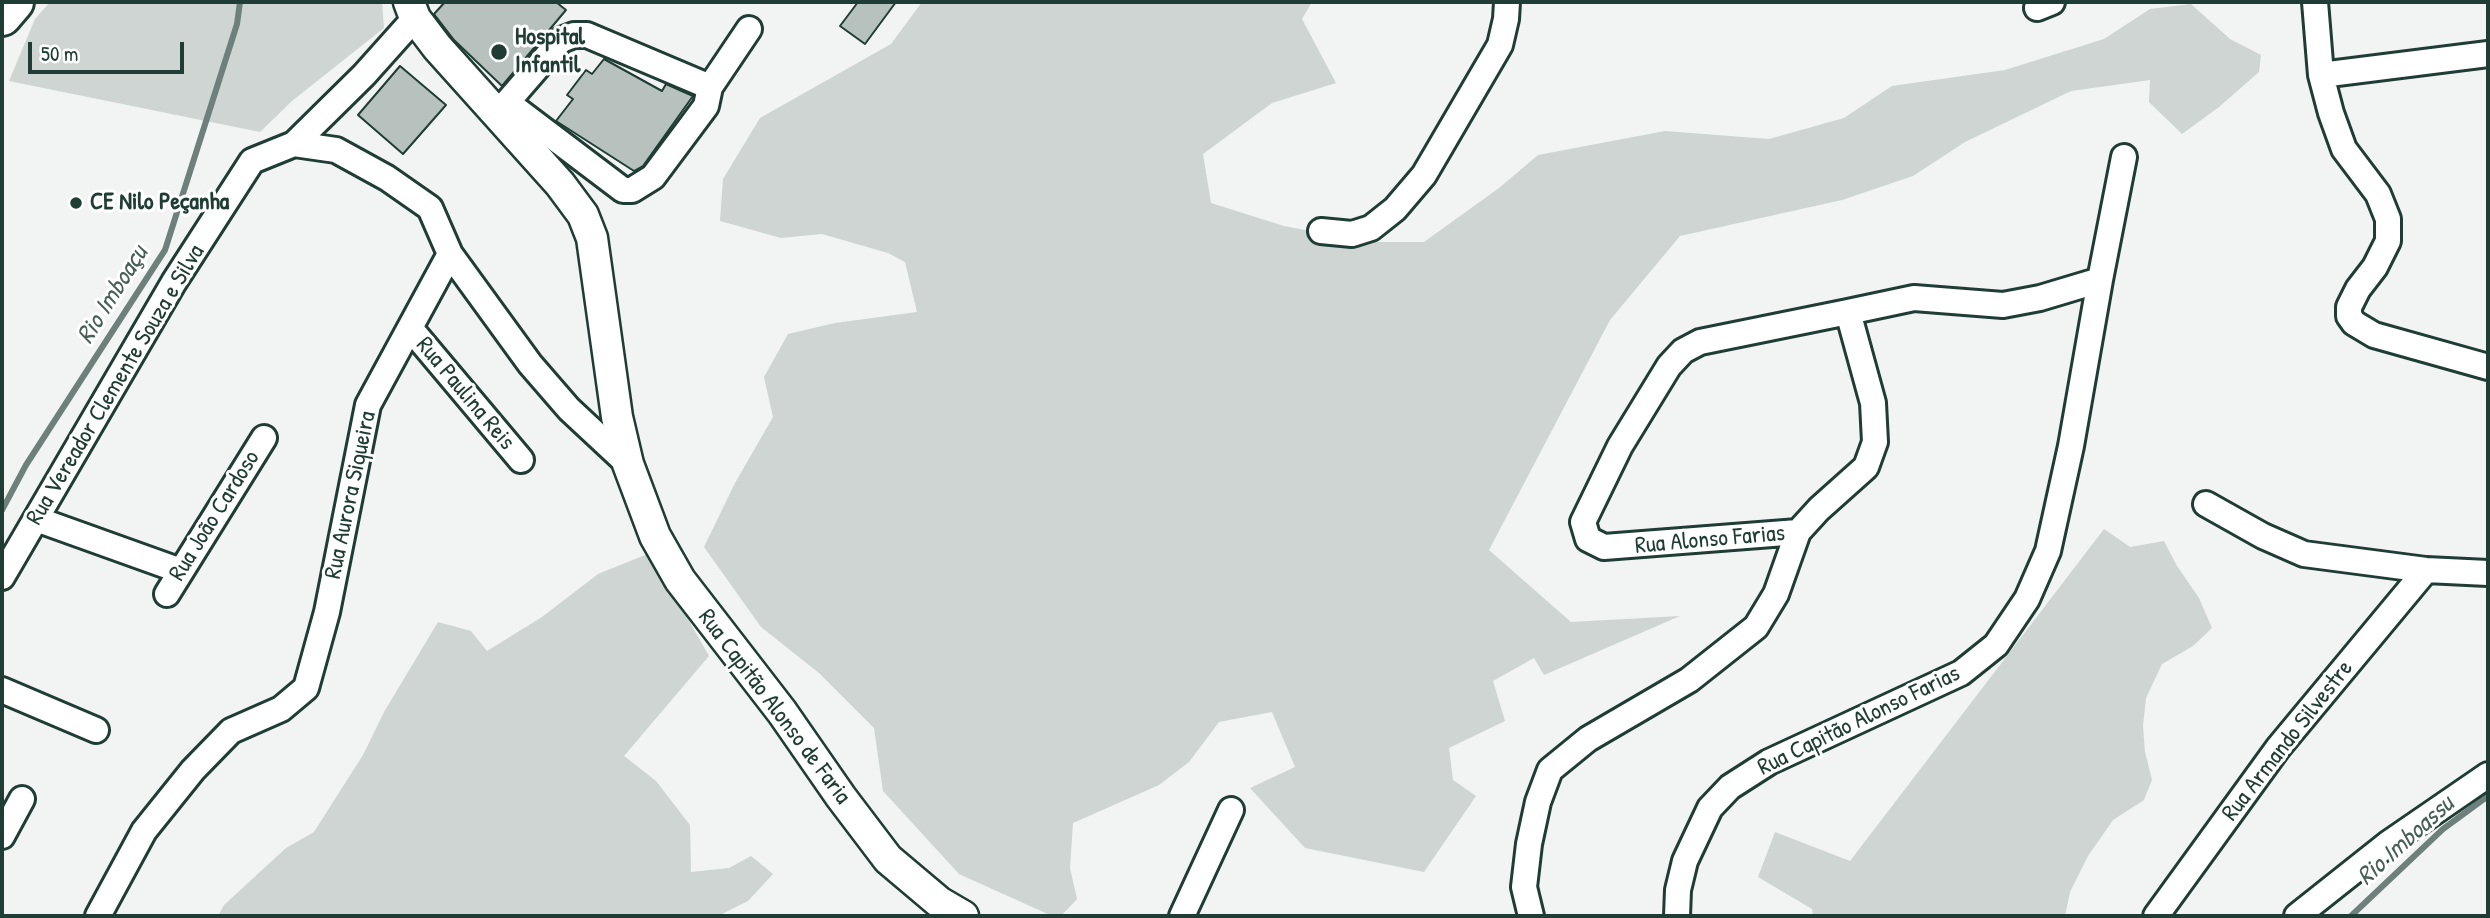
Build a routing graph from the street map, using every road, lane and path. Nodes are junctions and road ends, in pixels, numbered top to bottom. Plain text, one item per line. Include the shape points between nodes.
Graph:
1 (13, 2) edge
2 (1507, 2) edge
3 (2315, 2) edge
4 (412, 10) edge
5 (2, 16) edge
6 (749, 29) dead end
7 (2488, 54) edge
8 (2322, 75) junction
9 (710, 87) junction
10 (503, 108) junction
11 (294, 144) junction
12 (2124, 157) dead end
13 (1321, 231) dead end
14 (450, 254) junction
15 (2100, 281) junction
16 (1848, 312) junction
17 (410, 328) junction
18 (2488, 367) edge
19 (264, 439) dead end
20 (521, 460) dead end
21 (628, 464) junction
22 (2206, 505) dead end
23 (36, 519) junction
24 (1798, 532) junction
25 (2426, 570) junction
26 (181, 571) junction
27 (2488, 573) edge
28 (2, 577) edge
29 (167, 594) dead end
30 (2, 690) edge
31 (96, 730) dead end
32 (2488, 775) edge
33 (22, 799) dead end
34 (1231, 810) dead end
35 (2, 836) edge
36 (98, 916) edge
37 (963, 916) edge
38 (1182, 916) edge
39 (1531, 916) edge
40 (1677, 916) edge
41 (2157, 916) edge
42 (2297, 916) edge

1 - 5 main road
2 - 13 street via 1500,44 1424,175 1395,209 1371,228 1352,234
3 - 8 street
4 - 10 street, Rua Capitão Alonso de Faria via 437,47
4 - 11 street via 364,75
6 - 9 street
7 - 8 street
8 - 18 street via 2344,149 2378,194 2388,219 2388,241 2358,289 2349,316 2374,335
9 - 10 street via 587,35 574,36 561,40
9 - 10 street via 706,106 653,177 632,190 623,190
10 - 21 street, Rua Capitão Alonso de Faria via 583,215 592,238
11 - 14 street via 336,150 430,208
11 - 23 street, Rua Vereador Clemente Souza e Silva via 252,161 174,282
12 - 15 street, Rua Capitão Alonso Farias
14 - 17 street, Rua Aurora Siqueira
14 - 21 street, Rua Capitão Alonso de Faria via 530,364
15 - 16 street via 2003,305 1914,298
15 - 40 street, Rua Capitão Alonso Farias via 2048,551 2027,599 1996,645 1961,673 1769,762 1730,787 1710,808 1685,861
16 - 24 street via 1873,403 1875,442 1866,467
16 - 24 street, Rua Alonso Farias via 1700,342 1684,351 1669,366 1620,446 1583,522 1588,539 1604,547
17 - 20 street, Rua Paulina Reis
17 - 36 street, Rua Aurora Siqueira via 368,405 327,612 306,688 281,709 231,731 193,770 144,831
19 - 26 street, Rua João Cardoso
21 - 37 street, Rua Capitão Alonso de Faria via 655,536 680,580 888,859
22 - 25 street via 2304,554
23 - 26 street
23 - 28 street, Rua Vereador Clemente Souza e Silva
24 - 39 street, Rua Alonso Farias via 1776,594 1756,627 1689,680 1588,739 1550,770 1527,855 1524,887
25 - 27 street
25 - 41 street, Rua Armando Silvestre via 2278,748
26 - 29 street, Rua João Cardoso
30 - 31 street
32 - 42 street via 2389,843
33 - 35 street
34 - 38 street

